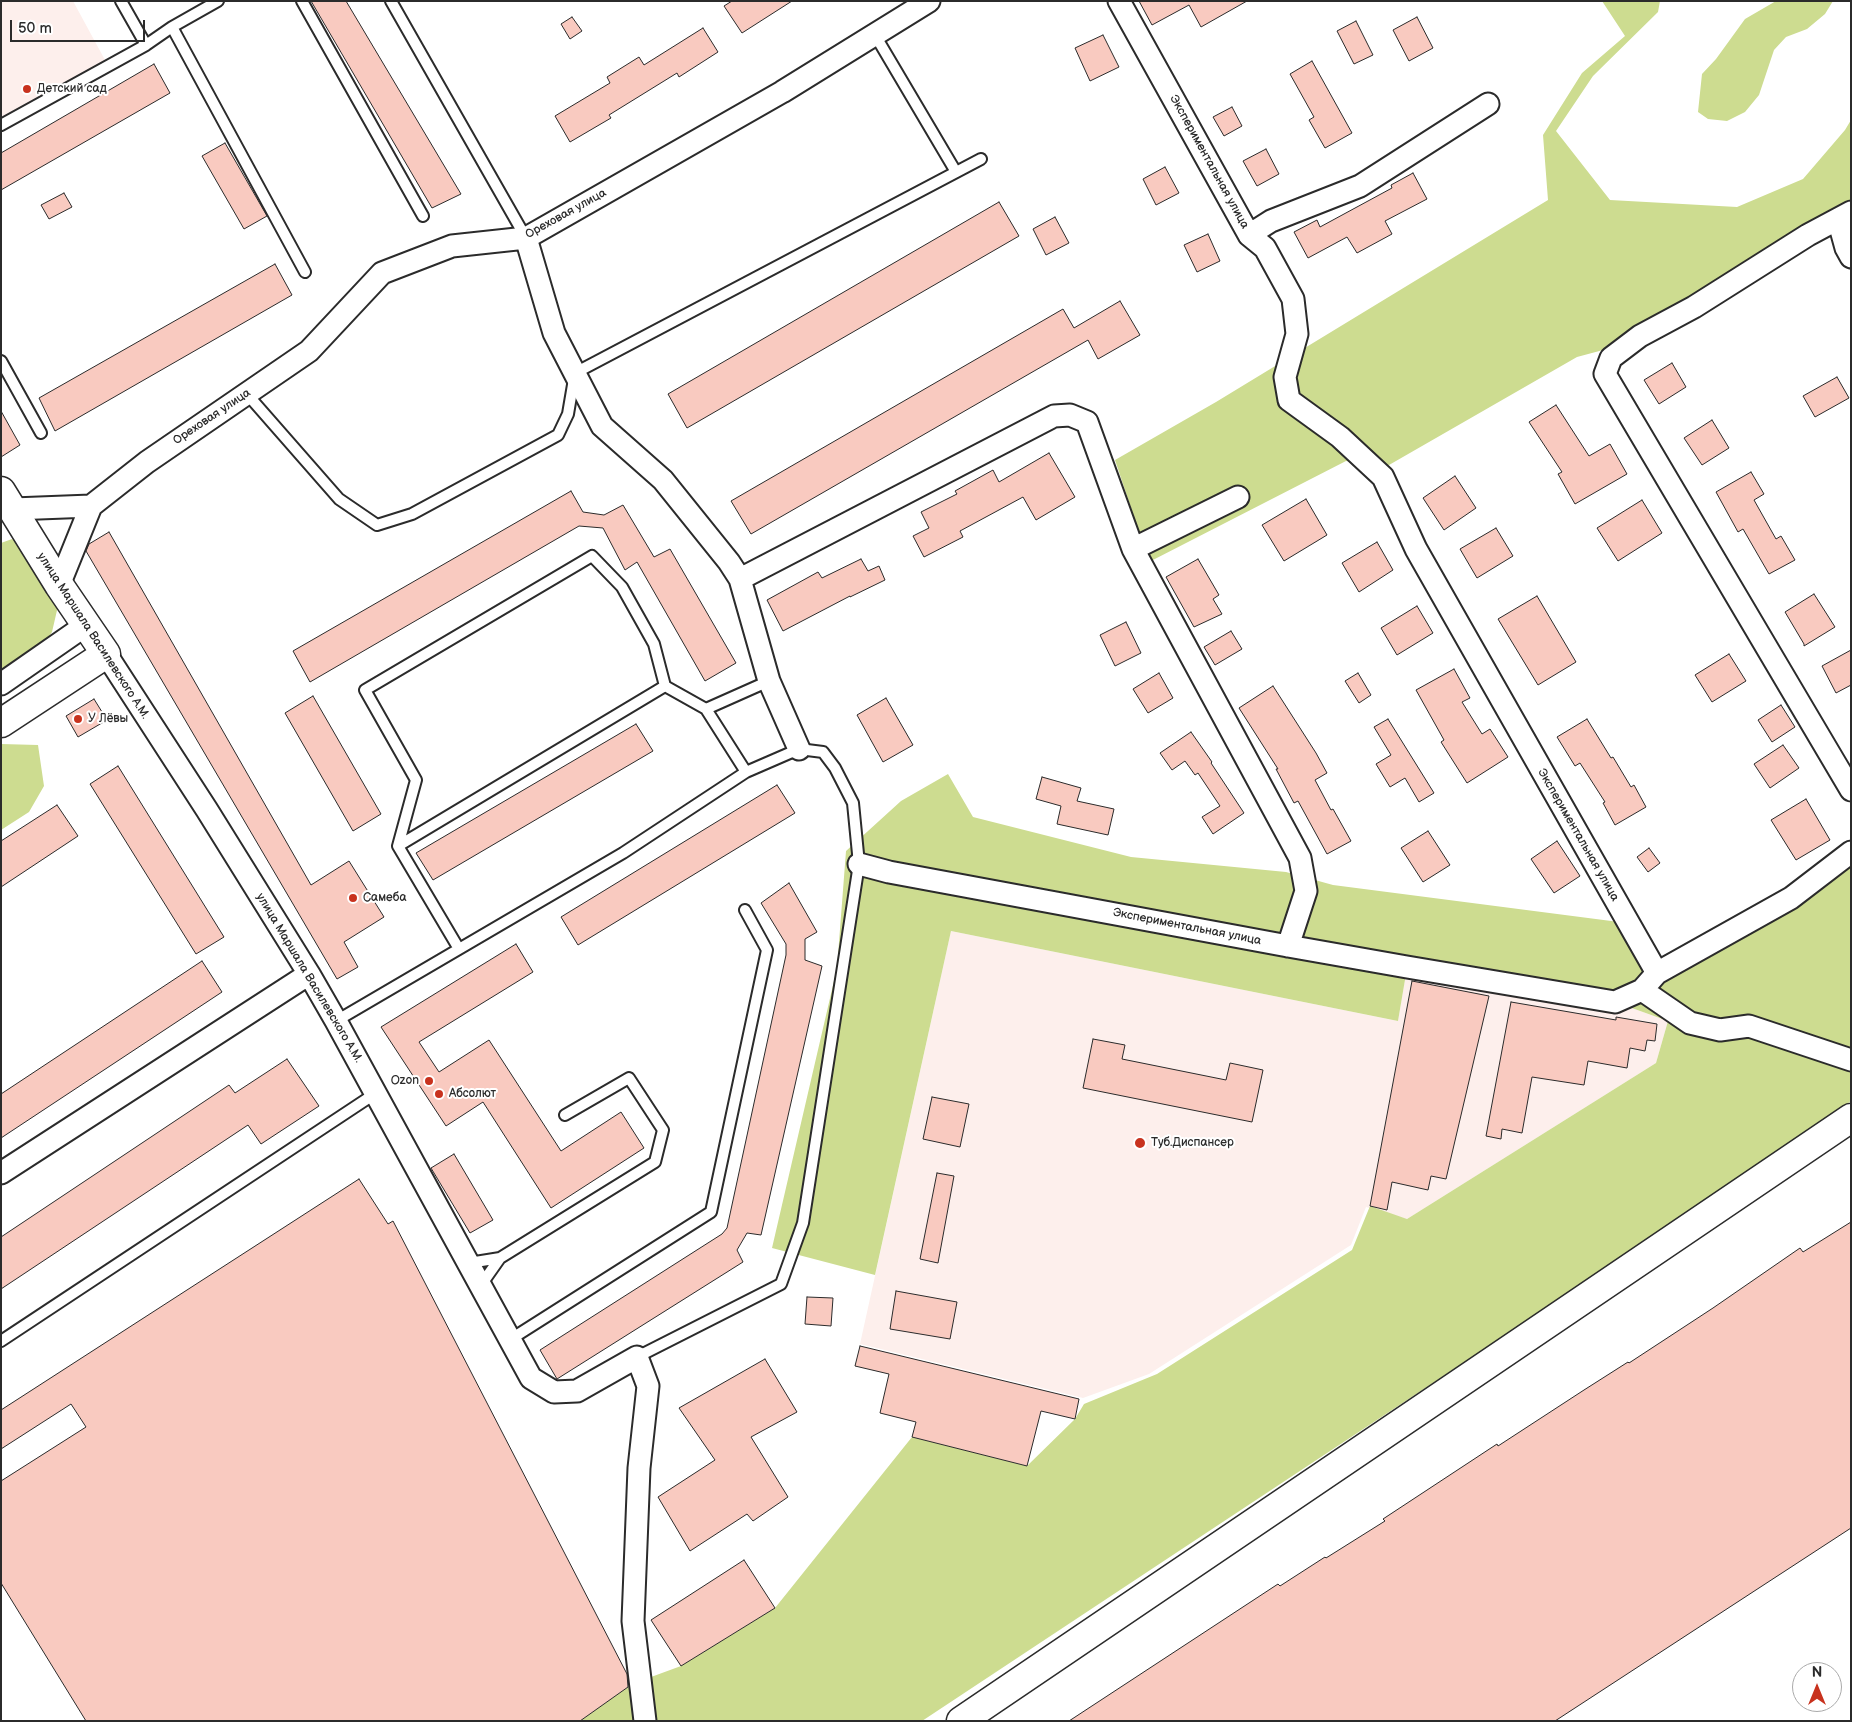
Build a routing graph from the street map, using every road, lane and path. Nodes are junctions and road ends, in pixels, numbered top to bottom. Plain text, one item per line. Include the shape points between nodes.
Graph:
1 (121, 1) edge
2 (218, 1) edge
3 (302, 1) edge
4 (391, 1) edge
5 (929, 1) edge
6 (1119, 1) edge
7 (172, 27) junction
8 (875, 35) junction
9 (146, 45) junction
10 (1488, 104) dead end
11 (1, 125) edge
12 (981, 159) dead end
13 (956, 172) junction
14 (1844, 215) edge
15 (423, 216) dead end
16 (1250, 235) junction
17 (526, 238) junction
18 (1851, 257) edge
19 (305, 272) dead end
20 (1, 361) edge
21 (576, 373) junction
22 (247, 394) junction
23 (41, 433) dead end
24 (1238, 497) dead end
25 (5, 506) edge
26 (91, 506) junction
27 (1132, 548) junction
28 (740, 579) junction
29 (59, 585) junction
30 (86, 625) junction
31 (106, 654) junction
32 (769, 681) junction
33 (1, 684) edge
34 (665, 686) junction
35 (706, 709) junction
36 (1, 724) edge
37 (799, 749) junction
38 (746, 772) junction
39 (1851, 790) edge
40 (398, 846) junction
41 (1851, 852) edge
42 (859, 864) junction
43 (746, 910) dead end
44 (1288, 946) junction
45 (460, 949) junction
46 (1657, 973) junction
47 (309, 974) junction
48 (1642, 990) junction
49 (336, 1021) junction
50 (1851, 1060) edge
51 (376, 1093) junction
52 (566, 1115) dead end
53 (1851, 1118) edge
54 (1, 1173) edge
55 (500, 1258) junction
56 (469, 1263) junction
57 (481, 1285) junction
58 (510, 1339) junction
59 (1, 1341) edge
60 (637, 1357) junction
61 (645, 1721) edge
62 (962, 1721) edge

1 - 9 lane
2 - 7 lane
3 - 15 lane
4 - 17 lane
5 - 8 street, Ореховая улица
6 - 16 street, Экспериментальная улица
7 - 9 lane
7 - 19 lane
8 - 13 lane
8 - 17 street, Ореховая улица via 782,92
9 - 11 lane
10 - 16 street via 1360,186 1271,221
12 - 13 lane
13 - 21 lane
14 - 18 street via 1846,248
14 - 39 street via 1694,307 1640,336 1611,358 1605,374
16 - 46 street, Экспериментальная улица via 1264,248 1293,298 1297,334 1285,377 1289,400 1340,437 1383,477 1416,550
17 - 21 street via 554,333
17 - 22 street, Ореховая улица via 452,246 382,273 309,351
20 - 23 lane
21 - 22 lane via 568,414 558,434 412,514 377,525 339,499
21 - 28 street via 602,426 663,480
22 - 26 street, Ореховая улица via 147,462
24 - 27 street
25 - 26 street
25 - 29 main road, улица Маршала Василевского А.М.
26 - 29 street, Ореховая улица
27 - 28 street via 1087,422 1070,415 1054,416
27 - 44 street via 1300,858 1306,891
28 - 32 street
29 - 30 main road, улица Маршала Василевского А.М.
30 - 31 main road, улица Маршала Василевского А.М.
30 - 33 street
31 - 36 main road
31 - 47 street, улица Маршала Василевского А.М.
32 - 35 lane
32 - 37 street
34 - 35 lane
34 - 40 lane
34 - 40 lane via 654,644 622,587 592,556 365,690 416,780
35 - 38 lane
37 - 38 lane
37 - 42 lane via 823,752 853,803
38 - 45 lane via 623,853
40 - 45 lane
41 - 46 street via 1790,898
42 - 44 street, Экспериментальная улица
42 - 60 lane via 803,1223 781,1284
43 - 58 lane via 767,950 711,1212
44 - 48 street, Экспериментальная улица via 1615,1002
45 - 49 lane
46 - 48 street, Экспериментальная улица
47 - 49 street, улица Маршала Василевского А.М.
47 - 54 street
48 - 50 street via 1690,1023 1720,1030 1749,1026
49 - 51 street, улица Маршала Василевского А.М.
51 - 56 street, улица Маршала Василевского А.М.
51 - 59 lane
52 - 55 lane via 628,1078 663,1130 655,1162
53 - 62 main road
55 - 56 lane
55 - 57 lane
56 - 57 street, улица Маршала Василевского А.М.
57 - 58 street, улица Маршала Василевского А.М.
58 - 60 street, улица Маршала Василевского А.М. via 531,1378 554,1392 577,1391
60 - 61 street via 648,1386 639,1468 633,1621

